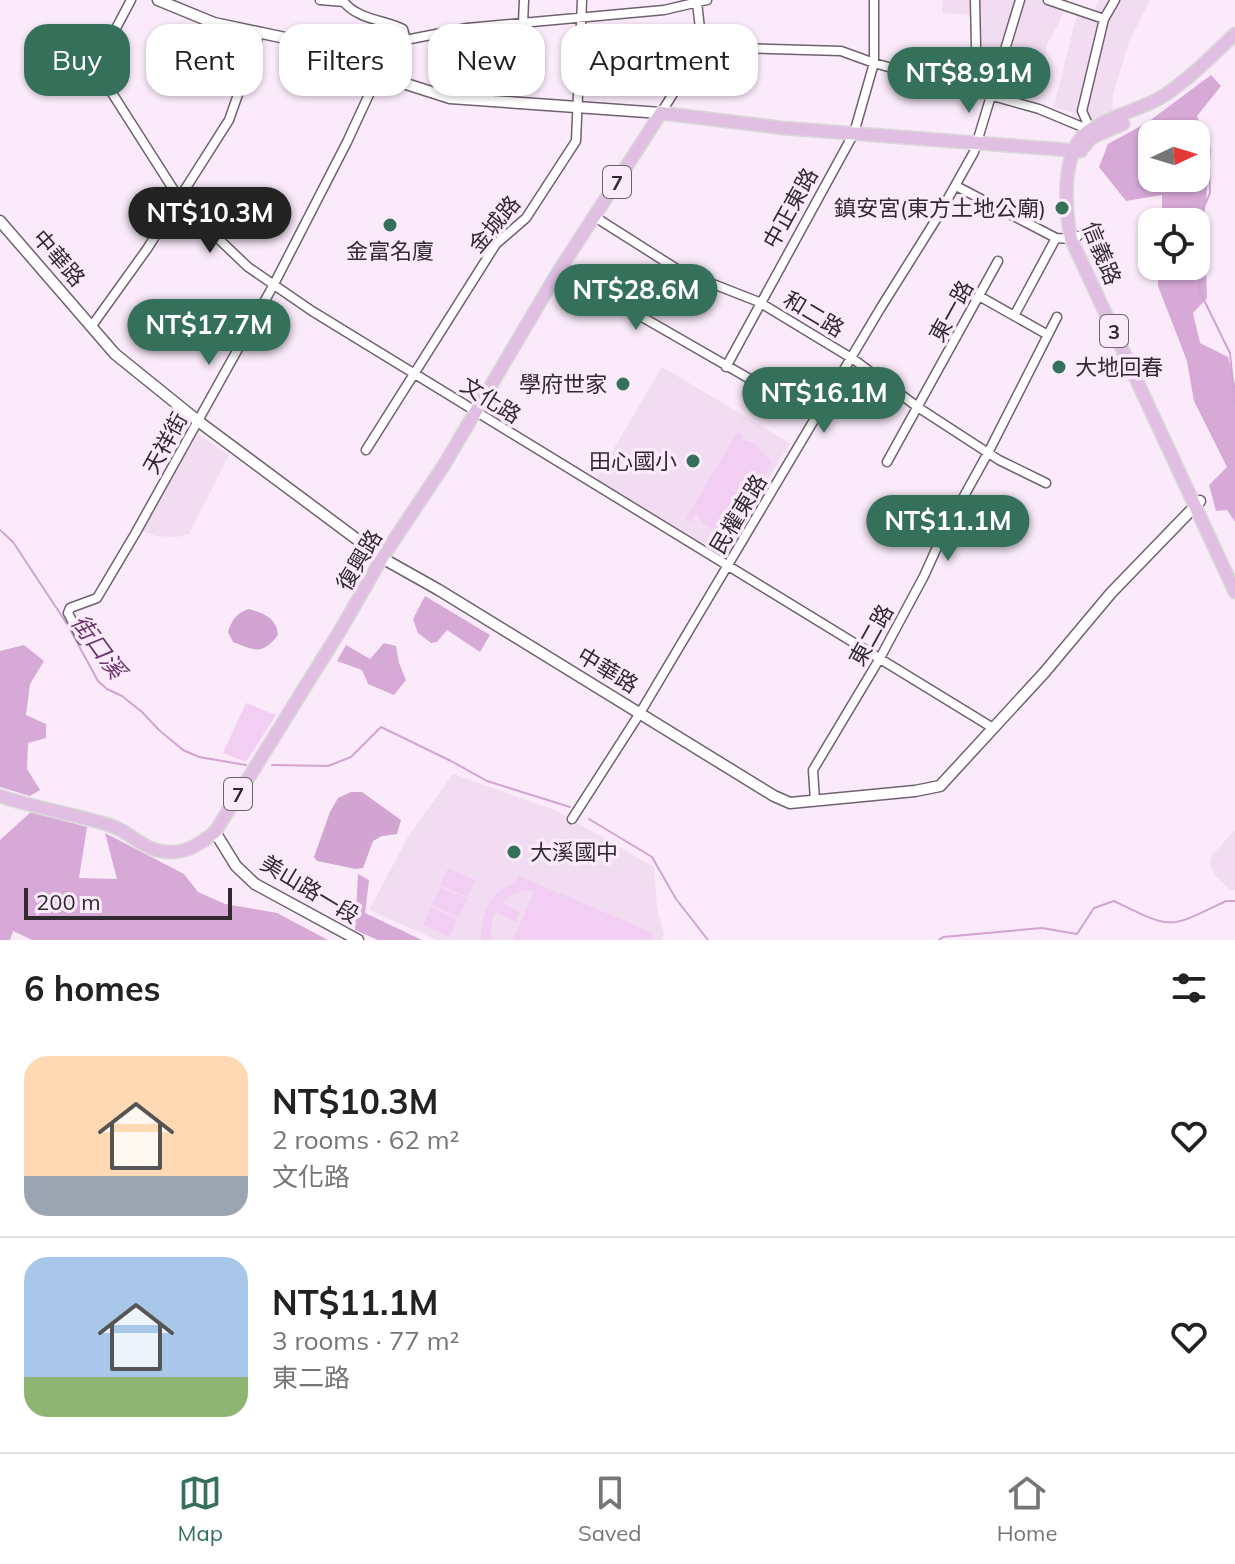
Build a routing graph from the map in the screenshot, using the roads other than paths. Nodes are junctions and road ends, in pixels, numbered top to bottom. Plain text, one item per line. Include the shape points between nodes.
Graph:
1 (131, 0) edge
2 (158, 0) edge
3 (320, 0) edge
4 (524, 0) edge
5 (582, 0) edge
6 (707, 0) edge
7 (874, 0) edge
8 (975, 0) edge
9 (1020, 0) edge
10 (1048, 0) edge
11 (1115, 0) edge
12 (695, 1) edge
13 (581, 18) junction
14 (1104, 19) junction
15 (523, 23) junction
16 (219, 24) edge
17 (392, 24) edge
18 (698, 24) edge
19 (1235, 34) edge
20 (412, 39) edge
21 (1235, 42) edge
22 (758, 49) edge
23 (874, 63) junction
24 (412, 86) edge
25 (977, 92) junction
26 (237, 96) edge
27 (369, 96) edge
28 (672, 96) edge
29 (991, 97) junction
30 (578, 108) junction
31 (661, 113) junction
32 (1094, 132) junction
33 (854, 133) junction
34 (978, 142) junction
35 (1078, 151) junction
36 (956, 186) junction
37 (178, 197) junction
38 (595, 217) junction
39 (0, 221) edge
40 (1075, 237) junction
41 (1056, 238) junction
42 (998, 261) dead end
43 (273, 286) junction
44 (979, 296) junction
45 (616, 302) dead end
46 (759, 302) junction
47 (1014, 316) junction
48 (1057, 317) dead end
49 (91, 327) junction
50 (1048, 335) junction
51 (853, 359) junction
52 (726, 367) junction
53 (413, 373) junction
54 (919, 408) junction
55 (475, 413) junction
56 (816, 417) junction
57 (198, 421) junction
58 (366, 450) dead end
59 (989, 451) junction
60 (887, 462) dead end
61 (1046, 483) dead end
62 (1197, 503) junction
63 (382, 558) junction
64 (728, 567) junction
65 (1235, 574) edge
66 (1235, 592) edge
67 (82, 640) dead end
68 (880, 658) junction
69 (640, 713) junction
70 (993, 728) junction
71 (0, 796) edge
72 (815, 801) junction
73 (572, 819) dead end
74 (215, 832) junction
75 (358, 940) edge

1 - 37 street, 文化路 via 104,51 104,62 112,93
2 - 16 street
3 - 17 street via 344,2 351,10
4 - 15 street
5 - 13 street, 金城路
6 - 12 street
7 - 23 street, 中正東路
8 - 25 street
9 - 29 street, 民權東路
10 - 14 street
11 - 14 street
12 - 13 street via 664,10
12 - 18 street
13 - 15 street
13 - 30 street, 金城路
14 - 32 street via 1082,111
15 - 20 street
19 - 32 main road via 1165,95
21 - 32 main road via 1149,112
22 - 23 street via 841,51
23 - 25 street
23 - 33 street, 中正東路
24 - 30 street via 450,98
25 - 29 street
26 - 37 street
27 - 43 street, 天祥街
28 - 31 street
29 - 32 street via 1039,109
29 - 34 street, 民權東路
30 - 31 street
30 - 53 street, 金城路 via 576,141 526,218 496,244
31 - 33 main road
31 - 38 main road, 復興路 / 7
32 - 35 main road
33 - 34 main road
33 - 46 street, 中正東路
34 - 35 main road
34 - 36 street, 民權東路
35 - 40 main road, 信義路 / 3 via 1069,165 1066,194
36 - 41 street
36 - 51 street, 民權東路
37 - 43 street, 文化路 via 231,254
37 - 49 street
38 - 46 street, 和二路 via 680,271
38 - 55 main road, 復興路 / 7
39 - 49 street, 中華路
40 - 41 street
40 - 62 main road, 信義路 / 3
41 - 47 street
42 - 44 street, 東一路
43 - 53 street, 文化路
43 - 57 street, 天祥街
44 - 47 street
44 - 54 street, 東一路
45 - 52 street
46 - 51 street, 和二路
46 - 52 street, 中正東路
47 - 50 street
48 - 50 street, 東二路
49 - 57 street, 中華路 via 115,354
50 - 59 street, 東二路
51 - 54 street, 和二路
51 - 56 street, 民權東路
52 - 56 street
53 - 55 street, 文化路
53 - 58 street, 金城路
54 - 59 street, 和二路
54 - 60 street, 東一路
55 - 63 main road, 復興路 / 7
55 - 64 street, 文化路
56 - 64 street, 民權東路
57 - 63 street, 中華路
57 - 67 street, 天祥街 via 97,598 70,608
59 - 61 street, 和二路
59 - 68 street, 東二路
62 - 65 main road, 信義路 / 3
62 - 66 main road, 信義路 / 3
62 - 70 street, 中華路
63 - 69 street, 中華路
63 - 74 main road, 復興路 / 7
64 - 68 street, 文化路
64 - 69 street, 民權東路
68 - 70 street, 文化路
68 - 72 street, 東二路 via 813,770
69 - 72 street, 中華路 via 774,796 790,803
69 - 73 street, 民權東路
70 - 72 street, 中華路 via 940,786
71 - 74 main road, 復興路 / 7 via 113,826 153,851 195,848
74 - 75 street, 美山路一段 via 236,866 255,884

